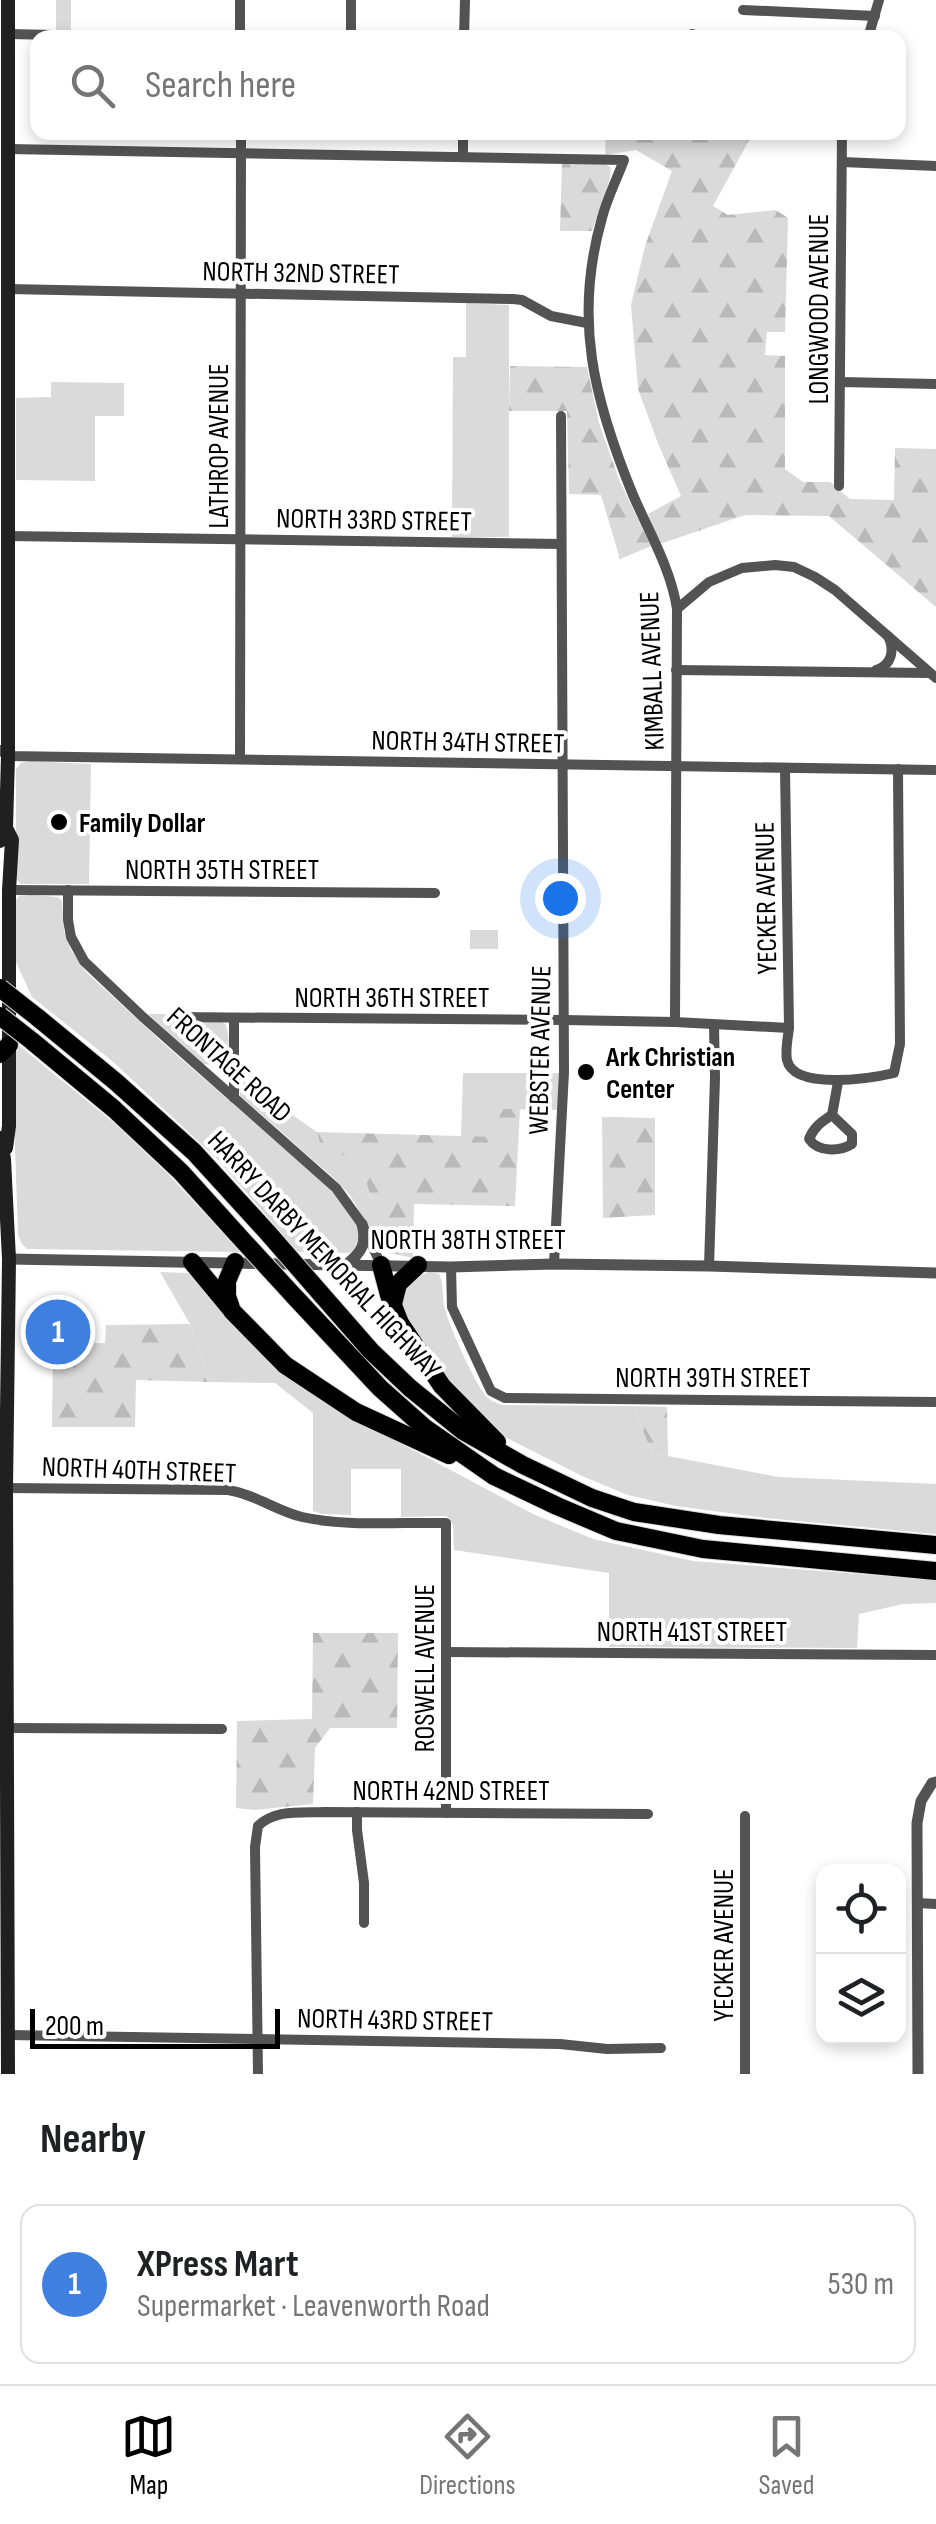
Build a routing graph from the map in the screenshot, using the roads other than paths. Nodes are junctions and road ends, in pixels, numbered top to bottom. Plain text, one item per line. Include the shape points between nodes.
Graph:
1 (8, 0) edge
2 (240, 0) edge
3 (351, 0) edge
4 (464, 0) edge
5 (880, 0) edge
6 (743, 10) dead end
7 (875, 16) junction
8 (240, 30) edge
9 (351, 30) edge
10 (464, 30) edge
11 (871, 30) edge
12 (8, 34) junction
13 (30, 34) edge
14 (4, 113) edge
15 (241, 140) edge
16 (464, 140) edge
17 (842, 140) edge
18 (8, 148) junction
19 (241, 153) junction
20 (463, 158) junction
21 (842, 162) junction
22 (936, 166) edge
23 (8, 289) junction
24 (240, 292) junction
25 (587, 323) junction
26 (4, 371) edge
27 (840, 382) junction
28 (936, 384) edge
29 (560, 416) dead end
30 (839, 486) dead end
31 (7, 536) junction
32 (240, 540) junction
33 (561, 544) junction
34 (4, 560) edge
35 (677, 609) junction
36 (887, 635) junction
37 (676, 670) junction
38 (873, 671) junction
39 (933, 675) edge
40 (4, 753) edge
41 (240, 759) junction
42 (563, 766) junction
43 (676, 767) junction
44 (785, 768) junction
45 (898, 769) junction
46 (936, 770) edge
47 (3, 835) edge
48 (4, 890) edge
49 (68, 890) junction
50 (435, 893) dead end
51 (0, 988) edge
52 (0, 1016) edge
53 (174, 1018) dead end
54 (234, 1019) junction
55 (564, 1020) junction
56 (675, 1022) junction
57 (714, 1025) junction
58 (789, 1028) junction
59 (5, 1050) edge
60 (234, 1058) junction
61 (206, 1072) junction
62 (838, 1082) junction
63 (234, 1098) junction
64 (832, 1115) dead end
65 (0, 1138) edge
66 (4, 1159) junction
67 (362, 1224) junction
68 (4, 1259) edge
69 (192, 1262) junction
70 (235, 1262) junction
71 (347, 1264) junction
72 (554, 1264) junction
73 (381, 1265) junction
74 (418, 1265) junction
75 (709, 1266) junction
76 (451, 1267) junction
77 (936, 1273) edge
78 (392, 1304) junction
79 (232, 1311) junction
80 (936, 1402) edge
81 (524, 1466) junction
82 (494, 1476) junction
83 (6, 1488) junction
84 (3, 1515) edge
85 (446, 1524) joint
86 (936, 1545) edge
87 (936, 1571) edge
88 (447, 1652) junction
89 (936, 1655) edge
90 (4, 1689) edge
91 (8, 1728) junction
92 (222, 1729) dead end
93 (936, 1782) edge
94 (358, 1812) junction
95 (446, 1813) junction
96 (648, 1814) dead end
97 (745, 1816) dead end
98 (918, 1904) junction
99 (936, 1904) edge
100 (364, 1923) dead end
101 (4, 1942) edge
102 (5, 2028) edge
103 (258, 2039) junction
104 (661, 2048) dead end
105 (8, 2074) edge
106 (258, 2074) edge
107 (745, 2074) edge
108 (918, 2074) edge

1 - 12 main road
2 - 8 street
3 - 9 street
4 - 10 street
5 - 7 street
6 - 7 street
7 - 11 street
12 - 13 street
12 - 14 main road
14 - 18 main road
15 - 19 street, LATHROP AVENUE
16 - 20 street
17 - 21 street, LONGWOOD AVENUE
18 - 19 street
18 - 23 main road
19 - 20 street
19 - 24 street, LATHROP AVENUE
20 - 25 street, KIMBALL AVENUE via 624,160 602,216
21 - 22 street
21 - 27 street, LONGWOOD AVENUE
23 - 24 street, NORTH 32ND STREET
23 - 26 main road
24 - 25 street, NORTH 32ND STREET via 514,299
24 - 32 street, LATHROP AVENUE
25 - 35 street, KIMBALL AVENUE via 614,448 674,584
26 - 31 main road
27 - 28 street
27 - 30 street, LONGWOOD AVENUE
29 - 33 street, WEBSTER AVENUE
31 - 32 street, NORTH 33RD STREET
31 - 34 main road
32 - 33 street, NORTH 33RD STREET
32 - 41 street, LATHROP AVENUE
33 - 42 street, WEBSTER AVENUE
34 - 40 main road
35 - 36 street via 709,582 742,568 794,567 835,590
35 - 37 street, KIMBALL AVENUE
36 - 38 street via 890,660
36 - 39 street
37 - 38 street
37 - 43 street, KIMBALL AVENUE
38 - 39 street
40 - 41 street, NORTH 34TH STREET
40 - 47 main road
41 - 42 street, NORTH 34TH STREET
42 - 43 street, NORTH 34TH STREET
42 - 55 street, WEBSTER AVENUE
43 - 44 street, NORTH 34TH STREET
43 - 56 street, KIMBALL AVENUE
44 - 45 street, NORTH 34TH STREET
44 - 58 street, YECKER AVENUE
45 - 46 street, NORTH 34TH STREET
45 - 62 street via 900,1044 894,1073
47 - 48 main road via 12,840
48 - 49 street, NORTH 35TH STREET
48 - 59 main road
49 - 50 street, NORTH 35TH STREET
49 - 61 street, FRONTAGE ROAD via 71,937 84,961
51 - 81 highway, HARRY DARBY MEMORIAL HIGHWAY, bridge via 194,1152 410,1388 463,1431
52 - 82 highway, HARRY DARBY MEMORIAL HIGHWAY, bridge via 181,1172 380,1388
53 - 54 street, NORTH 36TH STREET
54 - 55 street, NORTH 36TH STREET
54 - 60 street
55 - 56 street, NORTH 36TH STREET
55 - 72 street, WEBSTER AVENUE
56 - 57 street, NORTH 36TH STREET
57 - 58 street, NORTH 36TH STREET
57 - 75 street
58 - 62 street, YECKER AVENUE via 791,1068
59 - 66 main road
60 - 61 street
60 - 63 street
61 - 63 street, FRONTAGE ROAD
62 - 64 street
63 - 67 street, FRONTAGE ROAD via 336,1188
65 - 66 main road
66 - 68 main road
67 - 71 street via 364,1246
67 - 73 street, FRONTAGE ROAD
68 - 69 street, NORTH 38TH STREET
68 - 83 main road
69 - 70 street, NORTH 38TH STREET
69 - 79 highway
70 - 71 street, NORTH 38TH STREET
70 - 79 highway via 227,1281
71 - 73 street, NORTH 38TH STREET
72 - 75 street, NORTH 38TH STREET
72 - 76 street, NORTH 38TH STREET
73 - 74 street, NORTH 38TH STREET
73 - 78 highway
74 - 76 street, NORTH 38TH STREET
74 - 78 highway via 398,1284
75 - 77 street, NORTH 38TH STREET
76 - 80 street, NORTH 39TH STREET via 452,1307 492,1390 505,1398
78 - 81 highway via 442,1386
79 - 82 highway via 320,1390
81 - 86 highway, HARRY DARBY MEMORIAL HIGHWAY via 634,1512
82 - 87 highway, HARRY DARBY MEMORIAL HIGHWAY via 616,1531 703,1549
83 - 84 main road
83 - 85 street, NORTH 40TH STREET via 220,1489 317,1520
84 - 90 main road
85 - 88 street, ROSWELL AVENUE
88 - 89 street, NORTH 41ST STREET
88 - 95 street, ROSWELL AVENUE
90 - 91 main road
91 - 92 street
91 - 101 main road
93 - 98 street via 921,1800 916,1823
94 - 95 street, NORTH 42ND STREET
94 - 100 street
94 - 103 street, NORTH 42ND STREET via 280,1813 258,1826
95 - 96 street, NORTH 42ND STREET
97 - 107 street, YECKER AVENUE
98 - 99 street
98 - 108 street
101 - 102 main road
102 - 103 street, NORTH 43RD STREET
102 - 105 main road
103 - 104 street, NORTH 43RD STREET
103 - 106 street

